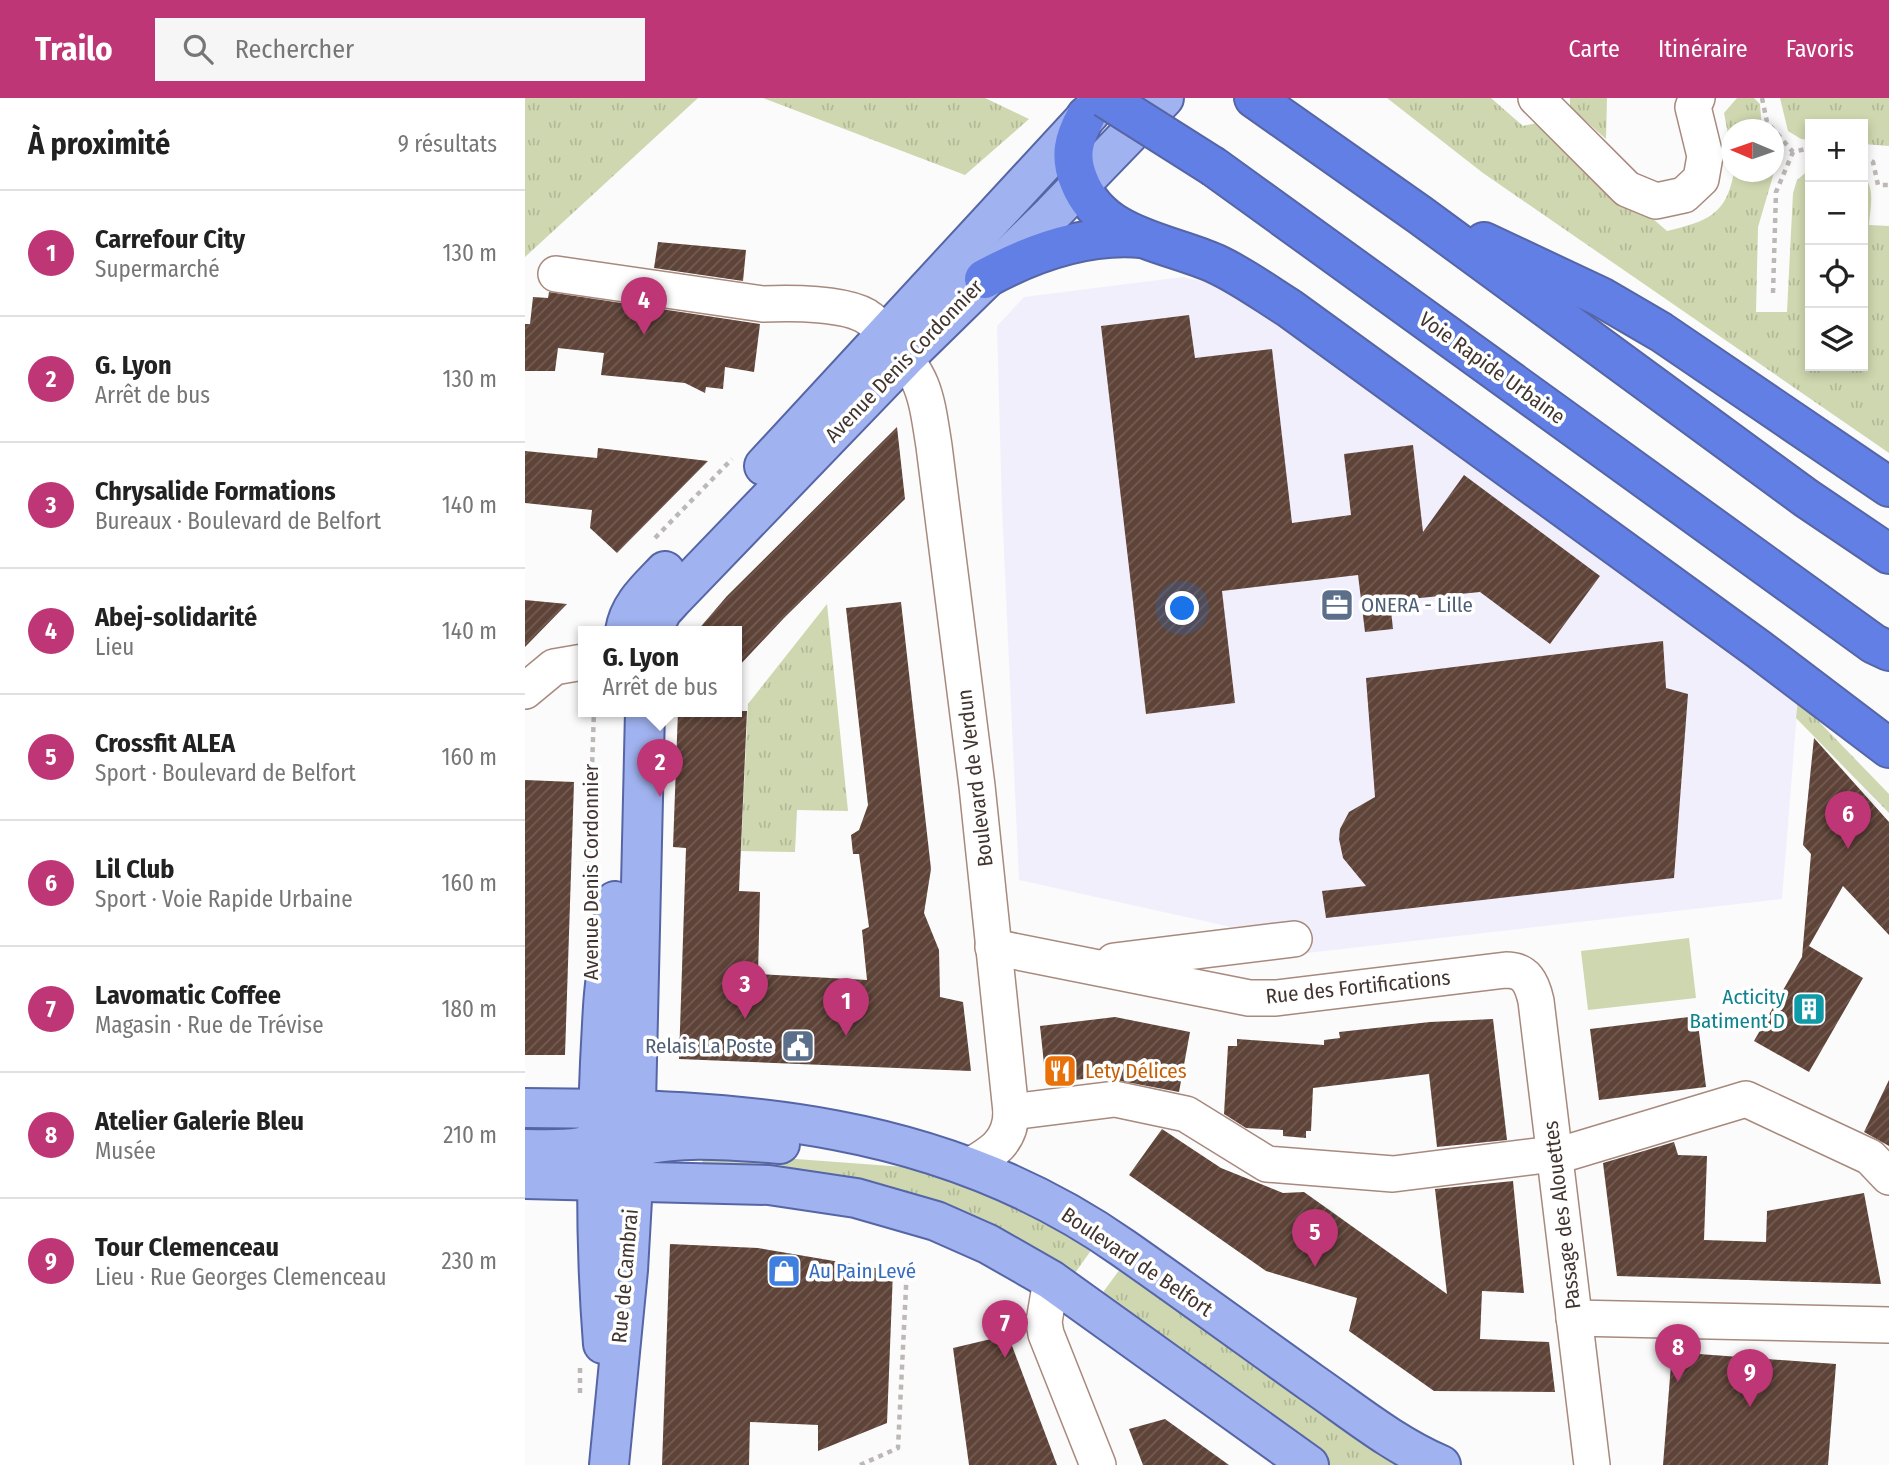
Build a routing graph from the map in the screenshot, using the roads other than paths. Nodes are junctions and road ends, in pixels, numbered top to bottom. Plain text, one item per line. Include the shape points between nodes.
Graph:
1 (1164, 98) edge
2 (1536, 98) edge
3 (1697, 98) edge
4 (1261, 103) edge
5 (1099, 104) edge
6 (1080, 185) junction
7 (1420, 215) junction
8 (1143, 238) junction
9 (556, 274) dead end
10 (984, 279) junction
11 (902, 355) junction
12 (1889, 487) edge
13 (1806, 498) junction
14 (1889, 541) edge
15 (1889, 554) edge
16 (1889, 567) edge
17 (626, 626) edge
18 (654, 626) edge
19 (1884, 652) edge
20 (578, 663) edge
21 (525, 691) edge
22 (620, 717) edge
23 (645, 717) edge
24 (1850, 719) junction
25 (1889, 748) edge
26 (1889, 767) edge
27 (1294, 939) dead end
28 (993, 947) junction
29 (1089, 964) junction
30 (1518, 971) joint
31 (525, 1108) edge
32 (1011, 1112) junction
33 (616, 1146) junction
34 (525, 1149) edge
35 (1554, 1155) junction
36 (955, 1163) junction
37 (1889, 1177) edge
38 (525, 1179) edge
39 (1051, 1280) junction
40 (1574, 1318) junction
41 (1889, 1325) edge
42 (610, 1452) edge
43 (1098, 1465) edge
44 (1309, 1465) edge
45 (1441, 1465) edge
46 (1592, 1465) edge

1 - 6 main road, Avenue Denis Cordonnier
2 - 3 street via 1627,189 1655,201 1684,195 1701,179 1705,156 1693,107
4 - 7 highway
5 - 6 highway via 1078,131 1072,161
5 - 11 main road, Avenue Denis Cordonnier
5 - 19 highway, Voie Rapide Urbaine, bridge via 1214,167
6 - 8 highway via 1093,208
6 - 10 main road, Avenue Denis Cordonnier
7 - 12 highway via 1545,269 1661,332
7 - 13 highway
8 - 10 highway via 1070,243
8 - 24 highway via 1216,264 1289,308
9 - 11 street via 764,303 843,309 869,318
10 - 11 main road, Avenue Denis Cordonnier
11 - 17 main road, Avenue Denis Cordonnier via 796,433 638,599
11 - 18 main road, Avenue Denis Cordonnier via 662,611
11 - 28 street, Boulevard de Verdun via 925,393 934,446
13 - 14 highway
13 - 15 highway
13 - 16 highway
20 - 21 street via 554,667
22 - 33 main road, Avenue Denis Cordonnier via 614,924 605,981
23 - 33 main road
24 - 25 highway
24 - 26 highway via 1856,735
27 - 29 street
28 - 29 street, Rue des Fortifications
28 - 32 street, Boulevard de Verdun
29 - 30 street, Rue des Fortifications via 1262,999
30 - 35 street, Passage des Alouettes via 1531,984 1536,1001
31 - 33 main road
32 - 35 street via 1115,1099 1186,1114 1267,1164 1393,1174
32 - 36 street, Boulevard de Verdun via 1005,1140
33 - 34 main road
33 - 36 main road, Boulevard de Belfort via 667,1141 776,1143
33 - 38 main road
33 - 39 main road via 769,1185 856,1198 936,1221
33 - 42 main road, Rue de Cambrai via 628,1270
35 - 37 street via 1746,1100 1870,1157
35 - 40 street, Passage des Alouettes
36 - 45 main road, Boulevard de Belfort via 1026,1191 1083,1222 1387,1436
39 - 43 street via 1046,1334
39 - 44 main road
40 - 41 street
40 - 46 street, Passage des Alouettes

